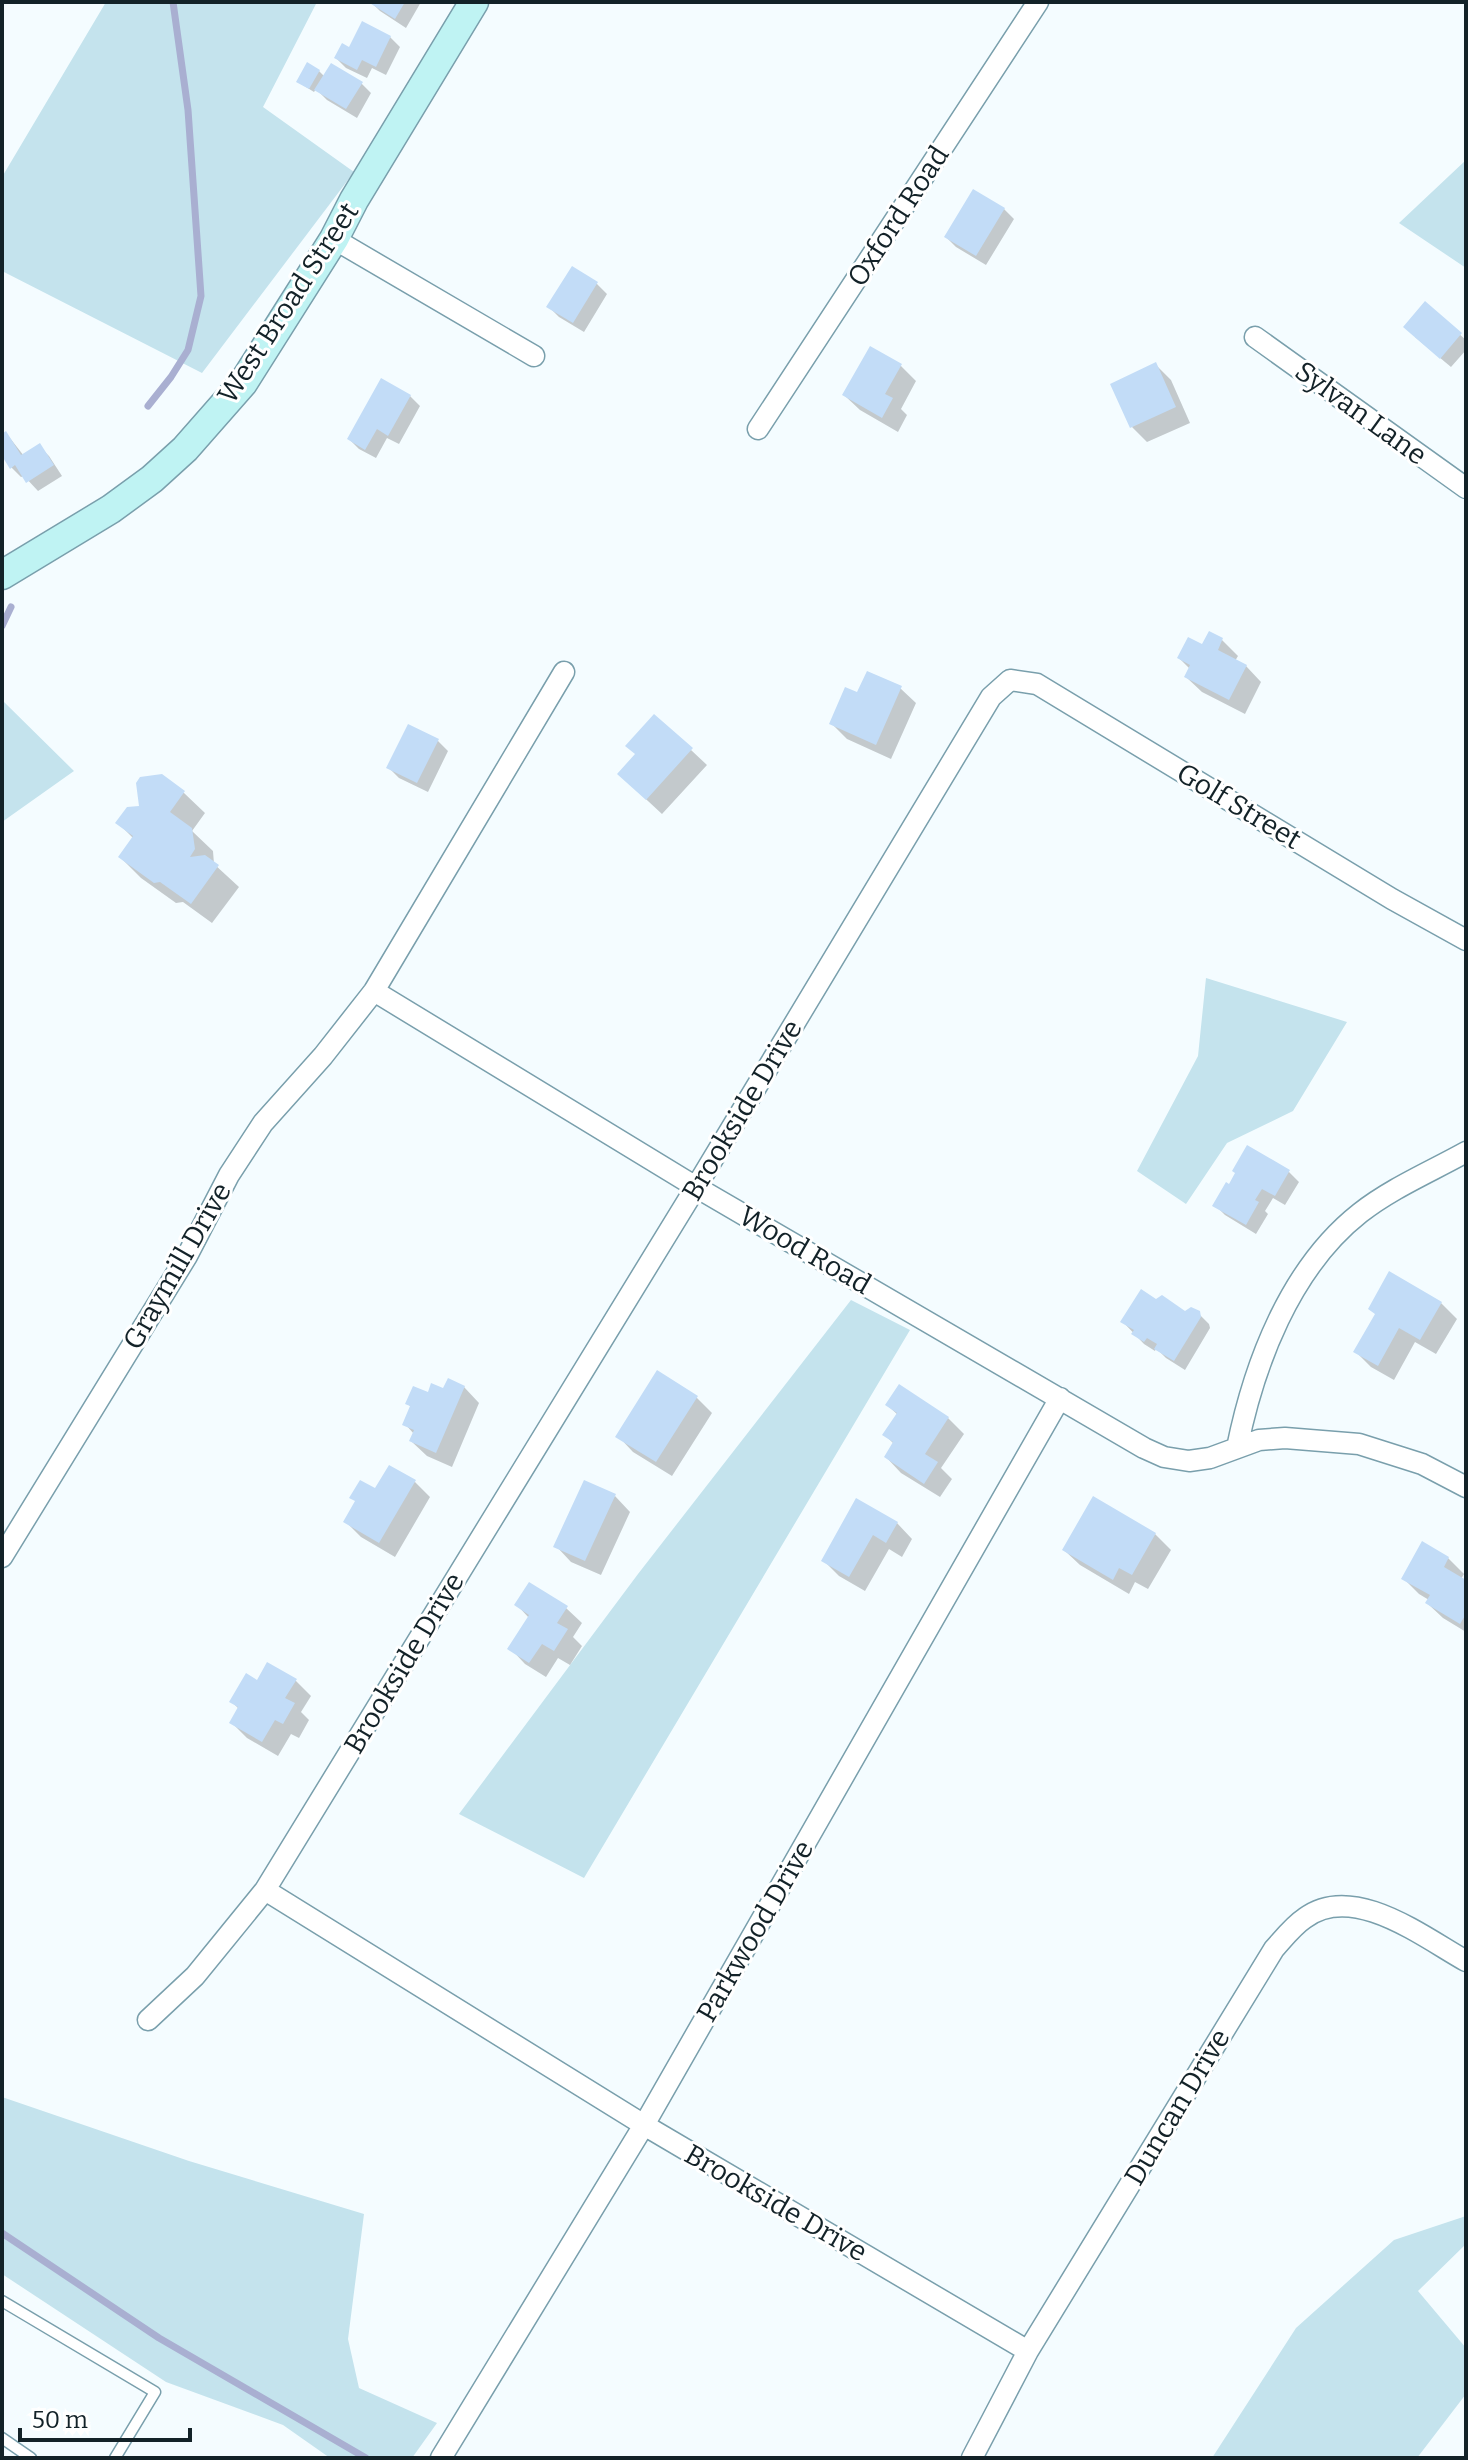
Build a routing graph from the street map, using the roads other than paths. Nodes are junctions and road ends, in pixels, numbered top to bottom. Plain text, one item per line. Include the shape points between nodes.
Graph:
1 (474, 2) edge
2 (1038, 2) edge
3 (334, 239) junction
4 (1255, 337) dead end
5 (534, 356) dead end
6 (758, 429) dead end
7 (1466, 488) edge
8 (2, 575) edge
9 (564, 672) dead end
10 (1010, 680) joint
11 (1465, 936) edge
12 (374, 991) junction
13 (1466, 1152) edge
14 (696, 1187) junction
15 (1060, 1398) junction
16 (1237, 1448) junction
17 (1466, 1487) edge
18 (2, 1557) edge
19 (265, 1890) junction
20 (1466, 1961) edge
21 (148, 2020) dead end
22 (644, 2125) junction
23 (2, 2301) edge
24 (1028, 2351) junction
25 (2, 2438) edge
26 (31, 2458) edge
27 (115, 2458) edge
28 (441, 2458) edge
29 (972, 2458) edge

1 - 3 street, West Broad Street
2 - 6 street, Oxford Road
3 - 5 street
3 - 8 street, West Broad Street via 243,383 185,449 111,509
4 - 7 street, Sylvan Lane
9 - 12 street
10 - 11 street, Golf Street via 1037,684
10 - 14 street, Brookside Drive via 991,697
12 - 14 street, Wood Road
12 - 18 street, Graymill Drive via 263,1123
13 - 16 street via 1386,1195 1320,1252 1267,1345 1245,1405
14 - 15 street, Wood Road
14 - 19 street, Brookside Drive
15 - 16 street, Wood Road via 1164,1457 1189,1461
15 - 22 street, Parkwood Drive
16 - 17 street, Wood Road via 1285,1438 1359,1444 1422,1464
19 - 21 street via 195,1976
19 - 22 street, Brookside Drive
20 - 24 street, Duncan Drive via 1375,1910 1328,1907 1307,1916 1274,1949
22 - 24 street, Brookside Drive
22 - 28 street, Parkwood Drive
23 - 27 lane via 155,2392
24 - 29 street, Duncan Drive
25 - 26 lane

